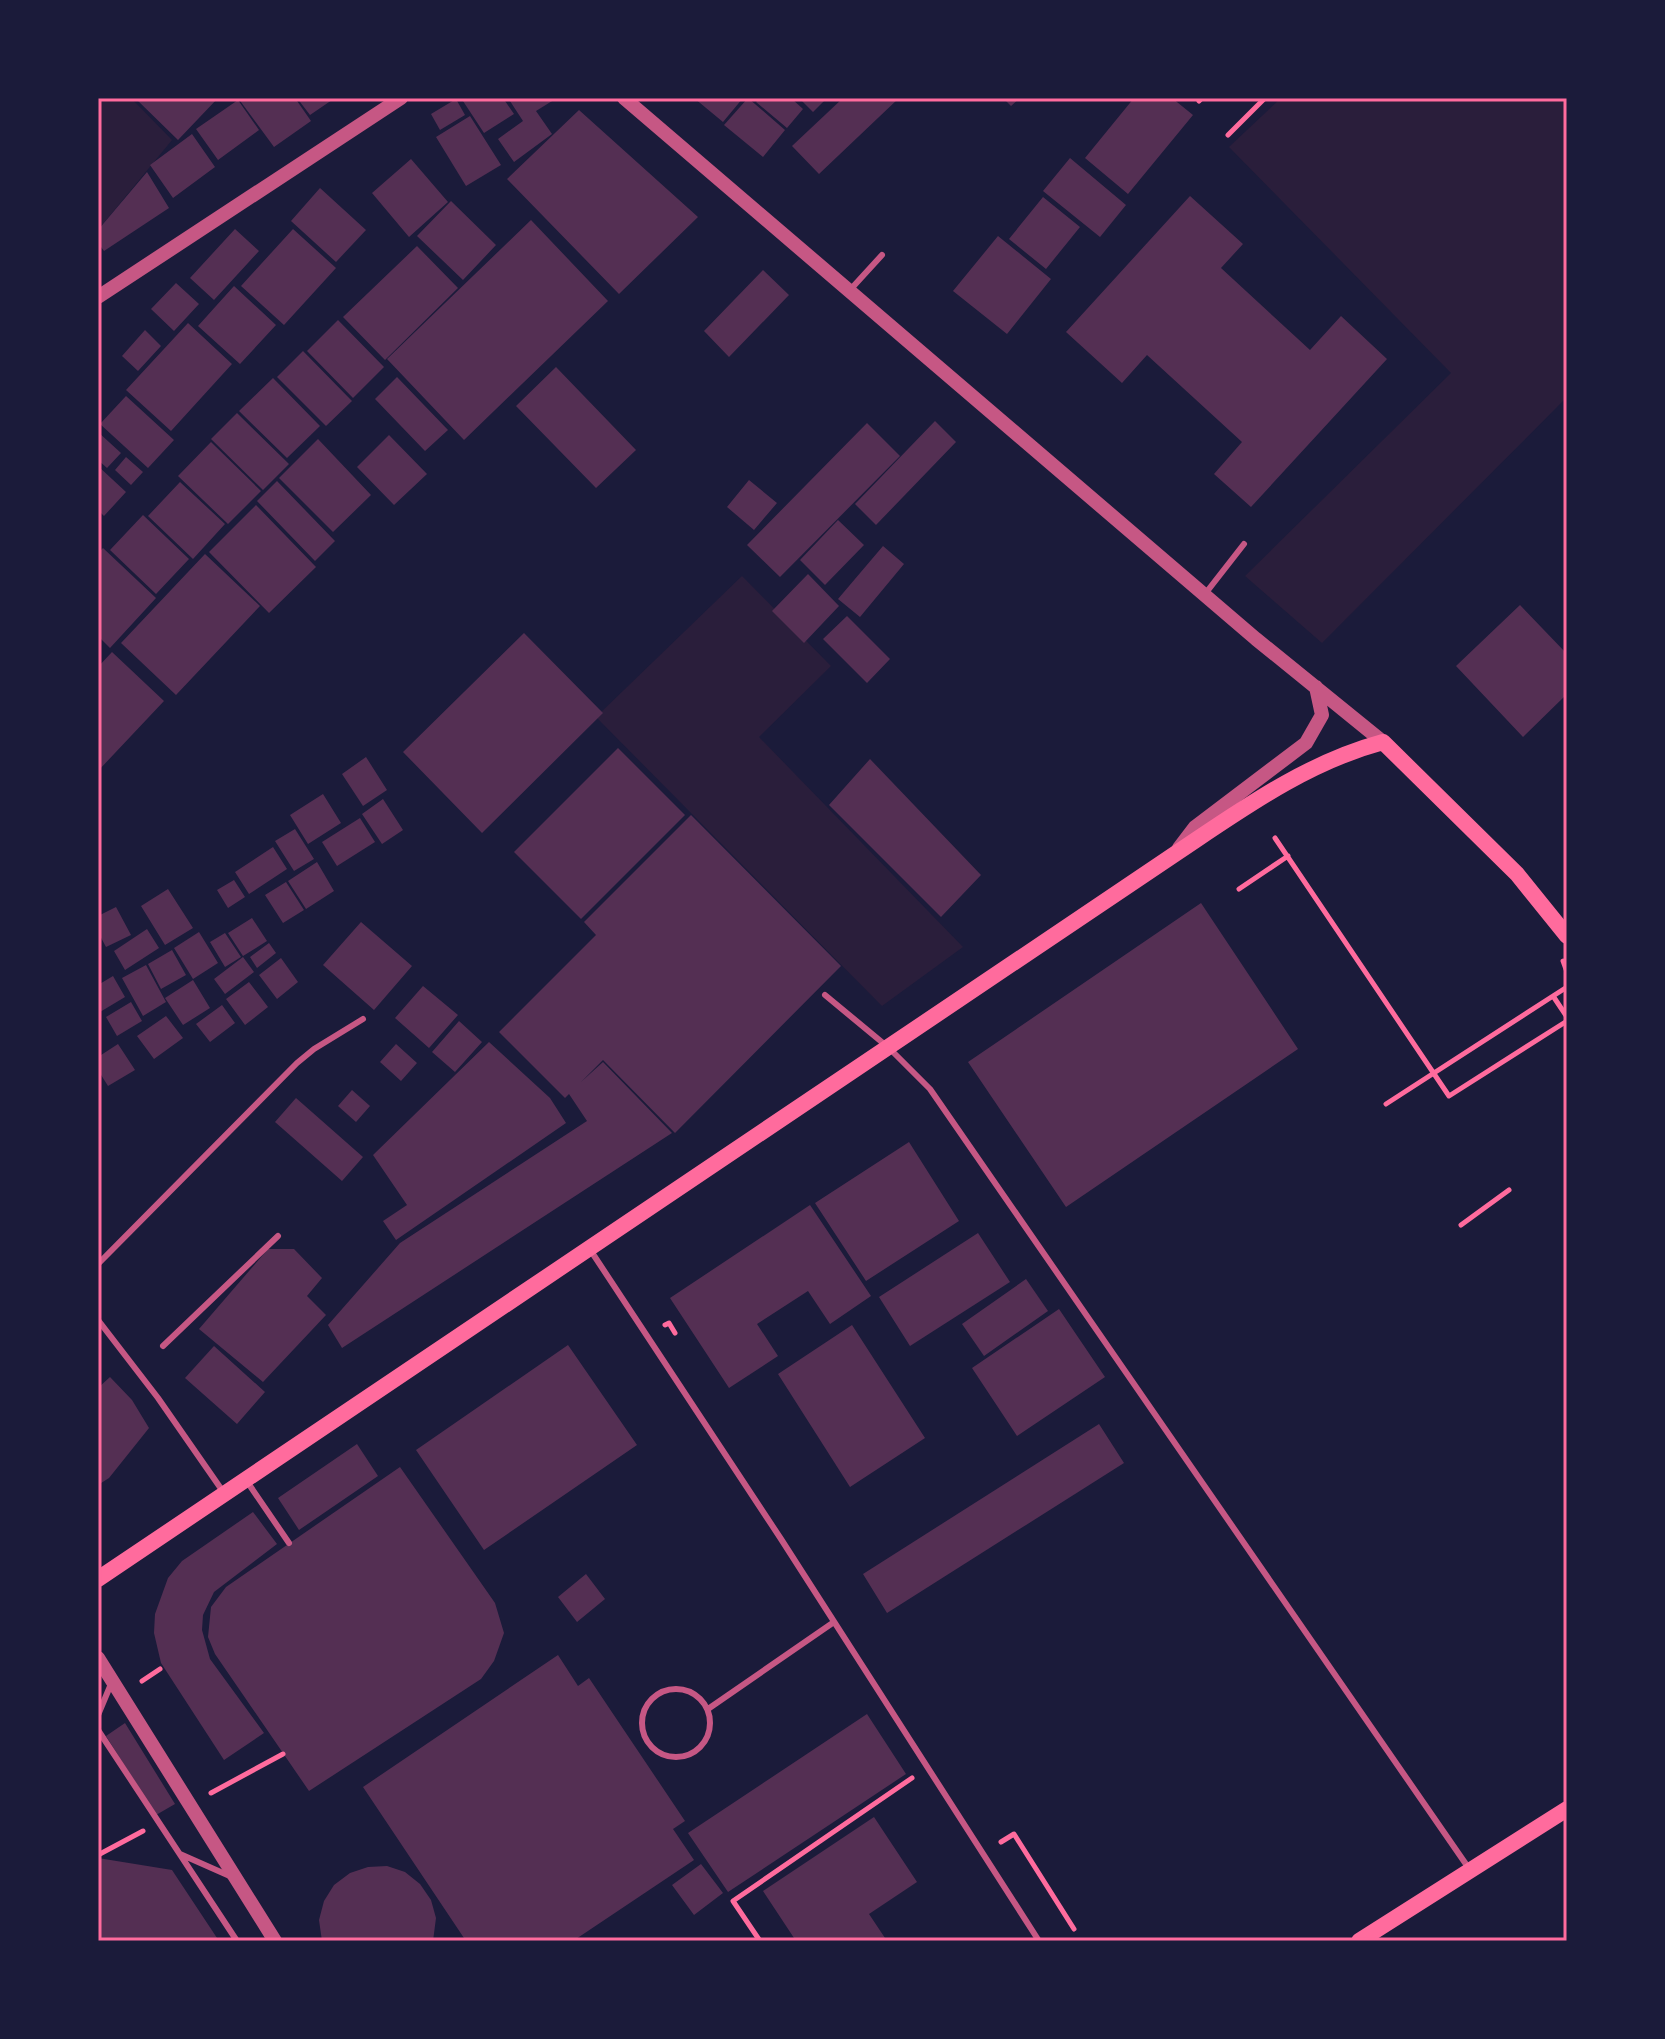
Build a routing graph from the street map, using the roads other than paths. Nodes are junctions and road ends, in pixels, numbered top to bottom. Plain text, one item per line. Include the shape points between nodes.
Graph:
1 (401, 98) edge
2 (624, 98) edge
3 (882, 255) dead end
4 (850, 290) junction
5 (98, 297) edge
6 (1244, 544) dead end
7 (1205, 594) junction
8 (1316, 686) junction
9 (1383, 742) junction
10 (1175, 854) junction
11 (1567, 936) edge
12 (825, 995) dead end
13 (363, 1019) dead end
14 (889, 1048) junction
15 (278, 1236) dead end
16 (590, 1248) junction
17 (98, 1264) edge
18 (98, 1320) edge
19 (163, 1346) dead end
20 (245, 1480) junction
21 (224, 1493) junction
22 (289, 1543) dead end
23 (98, 1579) edge
24 (834, 1622) junction
25 (98, 1658) edge
26 (112, 1681) junction
27 (708, 1709) junction
28 (98, 1715) edge
29 (98, 1730) edge
30 (1567, 1809) edge
31 (180, 1854) junction
32 (1470, 1870) junction
33 (236, 1879) junction
34 (237, 1941) edge
35 (275, 1941) edge
36 (1039, 1941) edge
37 (1359, 1941) edge

1 - 5 street
2 - 4 street
3 - 4 lane
4 - 7 street
6 - 7 lane
7 - 8 street
8 - 9 street
8 - 10 street via 1322,715 1306,743 1195,827
9 - 10 main road via 1310,769
9 - 11 main road via 1517,874
10 - 14 main road
12 - 14 lane
13 - 17 lane via 297,1063
14 - 16 main road
14 - 32 lane via 930,1089
15 - 19 lane
16 - 20 main road
16 - 24 lane
18 - 21 lane
20 - 21 main road
20 - 22 lane
21 - 23 main road
24 - 27 lane
24 - 36 lane
25 - 26 street
26 - 28 lane
26 - 33 street
27 - 27 lane via 690,1691 661,1692 643,1714 647,1742 669,1758 696,1752 710,1733
29 - 31 lane
30 - 32 main road
31 - 33 lane
31 - 34 lane
32 - 37 main road
33 - 35 street

